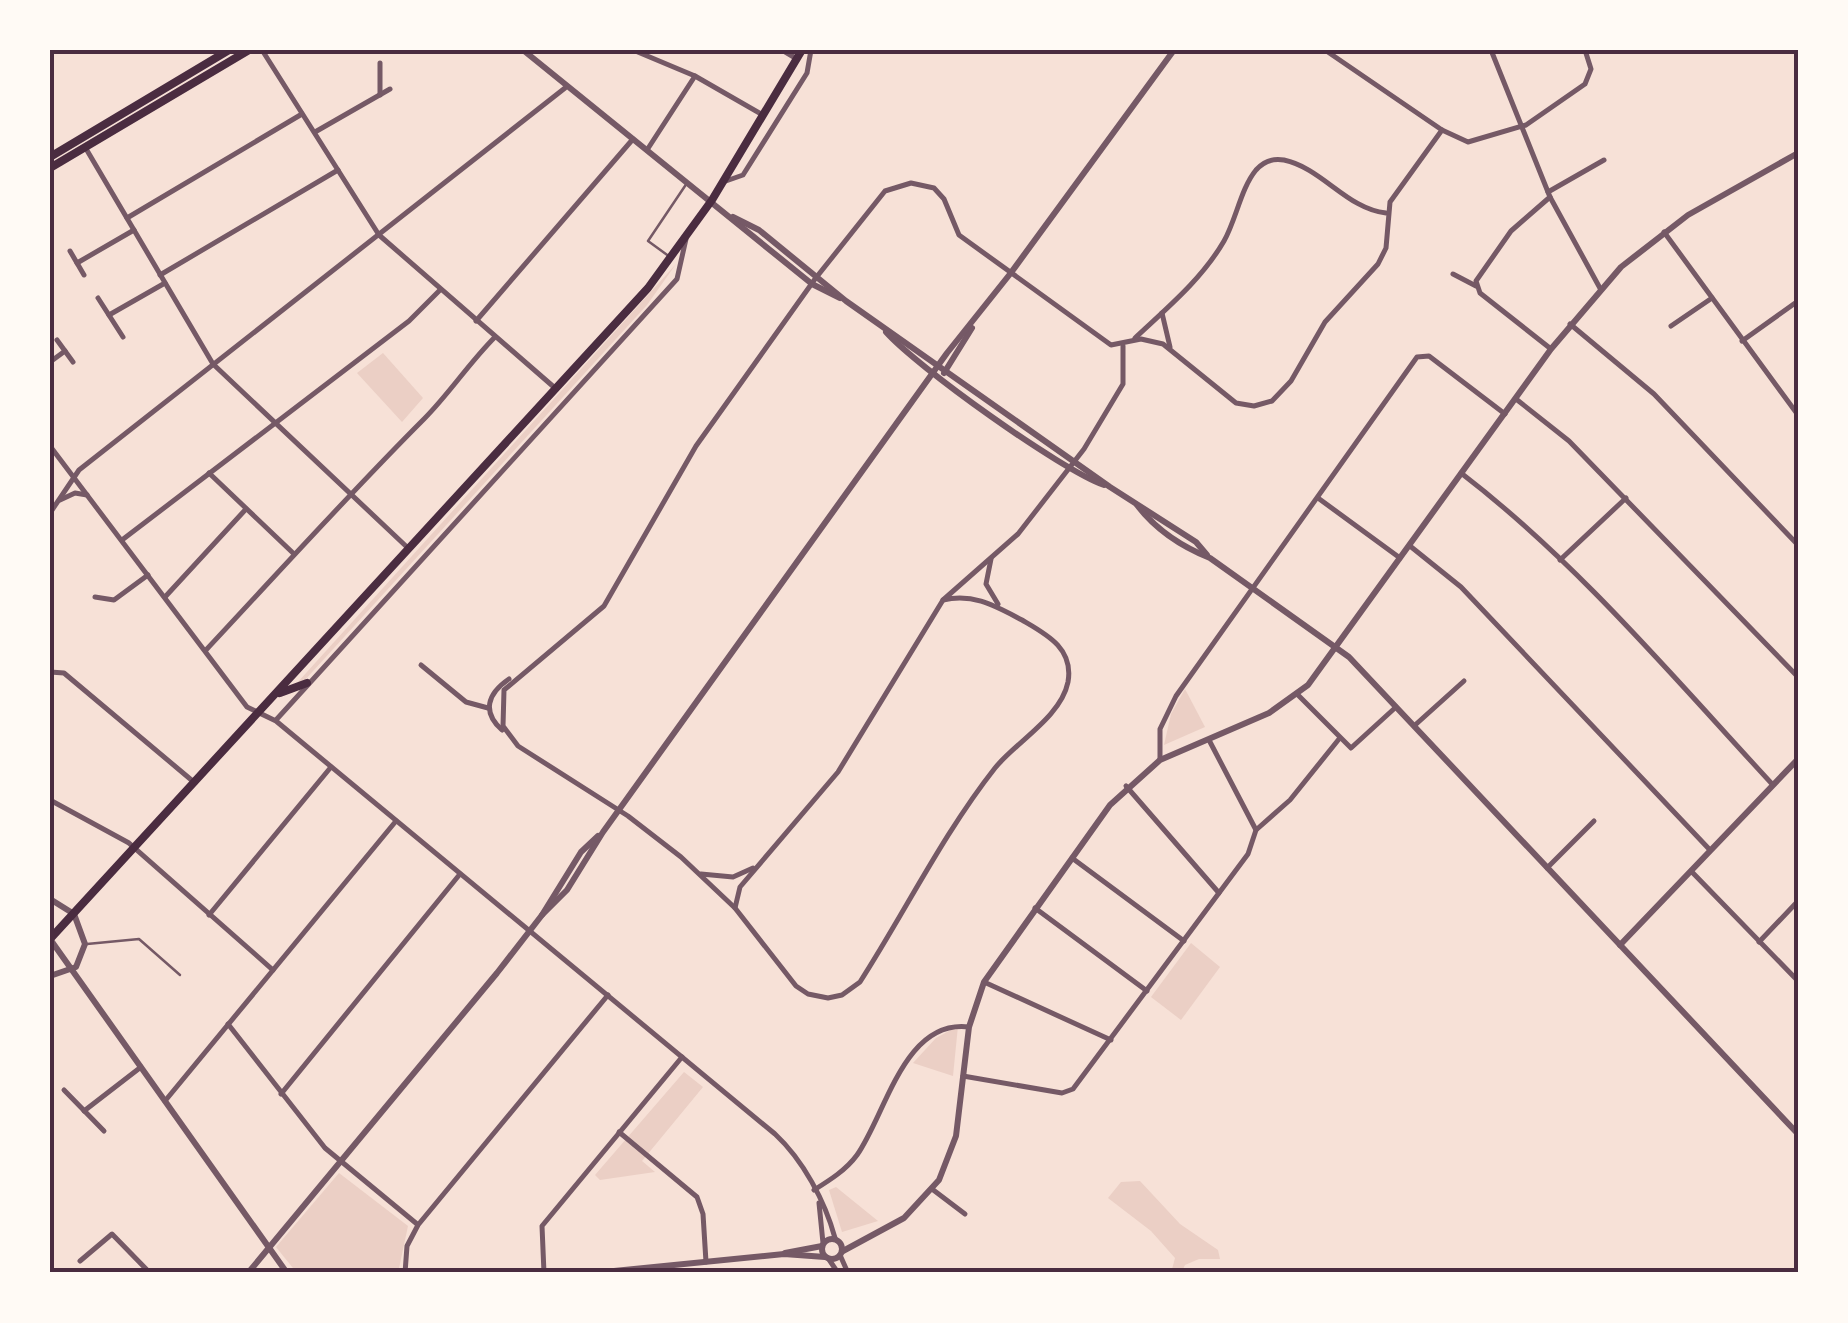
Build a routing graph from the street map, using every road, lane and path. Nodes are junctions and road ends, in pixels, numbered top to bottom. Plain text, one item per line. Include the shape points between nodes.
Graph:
1 (229, 50) edge
2 (249, 50) edge
3 (262, 50) edge
4 (523, 50) edge
5 (633, 50) edge
6 (782, 50) edge
7 (811, 50) edge
8 (1174, 50) edge
9 (1324, 50) edge
10 (1491, 50) edge
11 (1585, 50) edge
12 (800, 54) edge
13 (380, 63) dead end
14 (695, 76) junction
15 (565, 88) junction
16 (390, 89) dead end
17 (380, 95) junction
18 (302, 114) junction
19 (763, 115) junction
20 (1519, 128) junction
21 (1442, 130) junction
22 (314, 132) junction
23 (633, 139) junction
24 (83, 143) junction
25 (647, 150) junction
26 (1798, 154) edge
27 (50, 157) edge
28 (1604, 160) dead end
29 (50, 168) edge
30 (338, 170) junction
31 (688, 182) junction
32 (723, 182) junction
33 (1549, 195) junction
34 (712, 200) junction
35 (1387, 214) junction
36 (127, 218) junction
37 (134, 230) junction
38 (1664, 232) junction
39 (379, 235) junction
40 (686, 240) junction
41 (70, 251) dead end
42 (672, 259) junction
43 (77, 262) junction
44 (1010, 274) junction
45 (1452, 274) dead end
46 (84, 275) dead end
47 (160, 275) junction
48 (815, 279) junction
49 (165, 283) junction
50 (1476, 286) junction
51 (440, 290) junction
52 (1601, 290) junction
53 (98, 298) dead end
54 (1712, 298) junction
55 (1798, 302) edge
56 (1162, 313) junction
57 (109, 315) junction
58 (476, 321) junction
59 (1570, 324) junction
60 (1671, 326) dead end
61 (122, 337) dead end
62 (494, 337) junction
63 (56, 340) dead end
64 (1133, 340) junction
65 (1742, 341) junction
66 (1123, 346) junction
67 (1170, 347) junction
68 (1551, 349) junction
69 (65, 351) junction
70 (50, 362) edge
71 (73, 362) dead end
72 (213, 364) junction
73 (940, 372) junction
74 (556, 388) junction
75 (1516, 399) junction
76 (1505, 414) junction
77 (1798, 415) edge
78 (274, 422) junction
79 (50, 446) edge
80 (1072, 465) junction
81 (1461, 472) junction
82 (208, 473) junction
83 (72, 475) junction
84 (352, 494) junction
85 (88, 495) junction
86 (1318, 498) junction
87 (1626, 498) junction
88 (57, 502) junction
89 (246, 509) junction
90 (50, 513) edge
91 (122, 540) junction
92 (1798, 545) edge
93 (1410, 546) junction
94 (409, 549) junction
95 (294, 554) junction
96 (992, 557) junction
97 (1401, 559) junction
98 (1560, 560) junction
99 (148, 575) junction
100 (1252, 588) junction
101 (95, 597) dead end
102 (165, 597) junction
103 (943, 600) junction
104 (1000, 606) junction
105 (1339, 648) junction
106 (205, 651) junction
107 (421, 666) dead end
108 (524, 669) junction
109 (50, 672) edge
110 (1798, 678) edge
111 (307, 682) junction
112 (1464, 682) dead end
113 (1297, 694) junction
114 (275, 695) junction
115 (1396, 707) junction
116 (488, 708) junction
117 (258, 713) junction
118 (276, 721) junction
119 (1414, 726) junction
120 (507, 734) junction
121 (1339, 739) junction
122 (1209, 740) junction
123 (1798, 759) edge
124 (1160, 760) junction
125 (331, 767) junction
126 (195, 782) junction
127 (1774, 785) junction
128 (1126, 786) junction
129 (50, 800) edge
130 (619, 810) junction
131 (396, 820) junction
132 (1594, 821) dead end
133 (1256, 830) junction
134 (135, 848) junction
135 (1710, 850) junction
136 (1072, 858) junction
137 (756, 867) junction
138 (1546, 868) junction
139 (1691, 871) junction
140 (460, 874) junction
141 (700, 874) junction
142 (1220, 893) junction
143 (50, 900) edge
144 (1798, 901) edge
145 (736, 908) junction
146 (1035, 908) junction
147 (74, 914) junction
148 (208, 916) junction
149 (530, 931) junction
150 (50, 939) edge
151 (1184, 941) junction
152 (1759, 942) junction
153 (84, 944) junction
154 (1620, 944) junction
155 (72, 970) junction
156 (273, 970) junction
157 (180, 975) dead end
158 (50, 976) edge
159 (1798, 981) edge
160 (984, 982) junction
161 (1147, 991) junction
162 (608, 996) junction
163 (228, 1024) junction
164 (969, 1027) junction
165 (1111, 1040) junction
166 (682, 1057) junction
167 (141, 1067) junction
168 (963, 1076) junction
169 (64, 1090) dead end
170 (281, 1094) junction
171 (165, 1100) junction
172 (84, 1111) junction
173 (104, 1131) dead end
174 (619, 1132) junction
175 (1798, 1134) edge
176 (340, 1161) junction
177 (814, 1190) junction
178 (932, 1190) junction
179 (818, 1200) junction
180 (965, 1214) dead end
181 (418, 1225) junction
182 (869, 1238) junction
183 (837, 1240) junction
184 (823, 1244) junction
185 (268, 1248) junction
186 (841, 1253) junction
187 (784, 1254) junction
188 (827, 1257) junction
189 (80, 1261) dead end
190 (706, 1262) junction
191 (643, 1270) edge
192 (150, 1273) edge
193 (248, 1273) edge
194 (287, 1273) edge
195 (405, 1273) edge
196 (544, 1273) edge
197 (594, 1273) edge
198 (838, 1273) edge
199 (848, 1273) edge

1 - 24 main road
2 - 24 main road
3 - 18 street
4 - 15 street
5 - 14 street
6 - 12 street
7 - 32 street via 807,74 743,175
8 - 44 street
9 - 21 street
10 - 20 street
11 - 20 street via 1588,80
12 - 19 main road
13 - 17 street
14 - 19 street
14 - 25 street
15 - 23 street
15 - 39 street
16 - 17 street
17 - 22 street
18 - 22 street
18 - 36 street
19 - 32 main road
20 - 21 street via 1474,142
20 - 33 street
21 - 35 street via 1394,194
22 - 30 street
23 - 25 street
23 - 58 street
24 - 27 main road
24 - 29 main road
24 - 36 street
25 - 31 street
26 - 38 street
28 - 33 street
30 - 39 street
30 - 47 street
31 - 34 street
31 - 42 lane via 648,241
32 - 34 main road
33 - 50 street via 1499,245
33 - 52 street
34 - 40 main road
34 - 48 street
35 - 56 street via 1367,209 1302,167 1264,163 1214,258
35 - 67 street via 1386,248 1378,264 1325,322 1272,401 1236,403
36 - 37 street
37 - 43 street
37 - 47 street
38 - 52 street
38 - 54 street
39 - 51 street
39 - 72 street
40 - 42 main road
40 - 111 street via 677,279
41 - 43 street
42 - 74 main road
43 - 46 street
44 - 48 street via 960,235 939,193 911,183 880,195
44 - 66 street via 1105,342
44 - 73 street
45 - 50 street
47 - 49 street
48 - 73 street
48 - 108 street via 696,446 604,606
49 - 57 street
49 - 72 street
50 - 68 street
51 - 58 street
51 - 78 street
52 - 59 street
53 - 57 street
54 - 60 street
54 - 65 street
55 - 65 street
56 - 64 street
56 - 67 street
57 - 61 street
58 - 62 street
59 - 68 street
59 - 92 street via 1654,394
62 - 74 street
62 - 84 street
63 - 69 street
64 - 66 street
64 - 67 street
65 - 77 street
66 - 80 street via 1120,391
68 - 75 street
69 - 70 street
69 - 71 street
72 - 78 street
72 - 83 street
73 - 80 street
73 - 130 street
74 - 94 main road
75 - 76 street
75 - 87 street
76 - 81 street
76 - 86 street via 1423,355
78 - 82 street
78 - 84 street
79 - 83 street
80 - 96 street
80 - 100 street
81 - 93 street
81 - 98 street
82 - 89 street
82 - 91 street
83 - 85 street
83 - 88 street
84 - 94 street
84 - 95 street
85 - 88 street via 74,493
85 - 91 street
86 - 97 street
86 - 100 street
87 - 98 street
87 - 110 street
88 - 90 street
89 - 95 street
89 - 102 street
91 - 99 street
93 - 97 street
93 - 135 street via 1461,587
94 - 114 main road
95 - 106 street
96 - 103 street
96 - 104 street via 986,584
97 - 105 street
98 - 127 street
99 - 101 street via 114,600
99 - 102 street
100 - 105 street
100 - 124 street via 1168,711
102 - 106 street
103 - 104 street via 965,597
103 - 137 street via 838,772
104 - 145 street via 1059,645 1068,667 1065,692 984,783 860,982 835,997 808,994
105 - 113 street
105 - 115 street
106 - 117 street
107 - 116 street via 466,702
108 - 116 street via 496,690
108 - 120 street via 504,690
109 - 126 street via 64,673
111 - 114 main road
111 - 118 street
112 - 119 street
113 - 121 street
113 - 122 street
114 - 117 main road
115 - 119 street
115 - 121 street via 1355,747
116 - 120 street
117 - 118 street
117 - 126 main road
118 - 125 street
119 - 138 street
120 - 130 street
121 - 133 street
122 - 124 street
122 - 133 street
123 - 127 street
124 - 128 street
125 - 131 street
125 - 148 street
126 - 134 main road
127 - 135 street
128 - 136 street
128 - 142 street
129 - 134 street
130 - 141 street
130 - 149 street via 581,852
131 - 140 street
131 - 156 street
132 - 138 street
133 - 142 street
134 - 147 main road
134 - 148 street
135 - 139 street
136 - 146 street
136 - 151 street
137 - 141 street via 733,877
137 - 145 street via 740,887
138 - 154 street
139 - 152 street
139 - 154 street
140 - 149 street
140 - 170 street
141 - 145 street
142 - 151 street
143 - 147 street
144 - 152 street
146 - 160 street
146 - 161 street
147 - 150 main road
147 - 153 street
148 - 156 street
149 - 162 street
149 - 176 street
150 - 155 street
151 - 161 street
152 - 159 street
153 - 155 street
153 - 157 lane via 140,939
154 - 175 street
155 - 158 street
155 - 167 street
156 - 163 street
160 - 164 street
160 - 165 street
161 - 165 street
162 - 166 street
162 - 181 street
163 - 170 street
163 - 171 street
164 - 168 street
164 - 177 street via 947,1027 922,1045 854,1159
165 - 168 street via 1068,1092
166 - 174 street
166 - 177 street via 787,1145
167 - 171 street
167 - 172 street
168 - 178 street via 954,1147
169 - 172 street
170 - 176 street
171 - 185 street
172 - 173 street
174 - 190 street via 697,1197
174 - 196 street via 542,1226
176 - 181 street
176 - 185 street
177 - 179 street
178 - 180 street
178 - 182 street via 904,1218
179 - 183 street
179 - 184 street
181 - 195 street via 406,1246
182 - 183 street
182 - 186 street
183 - 184 street
183 - 186 street
184 - 187 street
184 - 188 street
185 - 193 street
185 - 194 street
186 - 188 street
186 - 199 street
187 - 188 street
187 - 190 street
188 - 198 street
189 - 192 street via 112,1234
190 - 191 street
191 - 197 street

